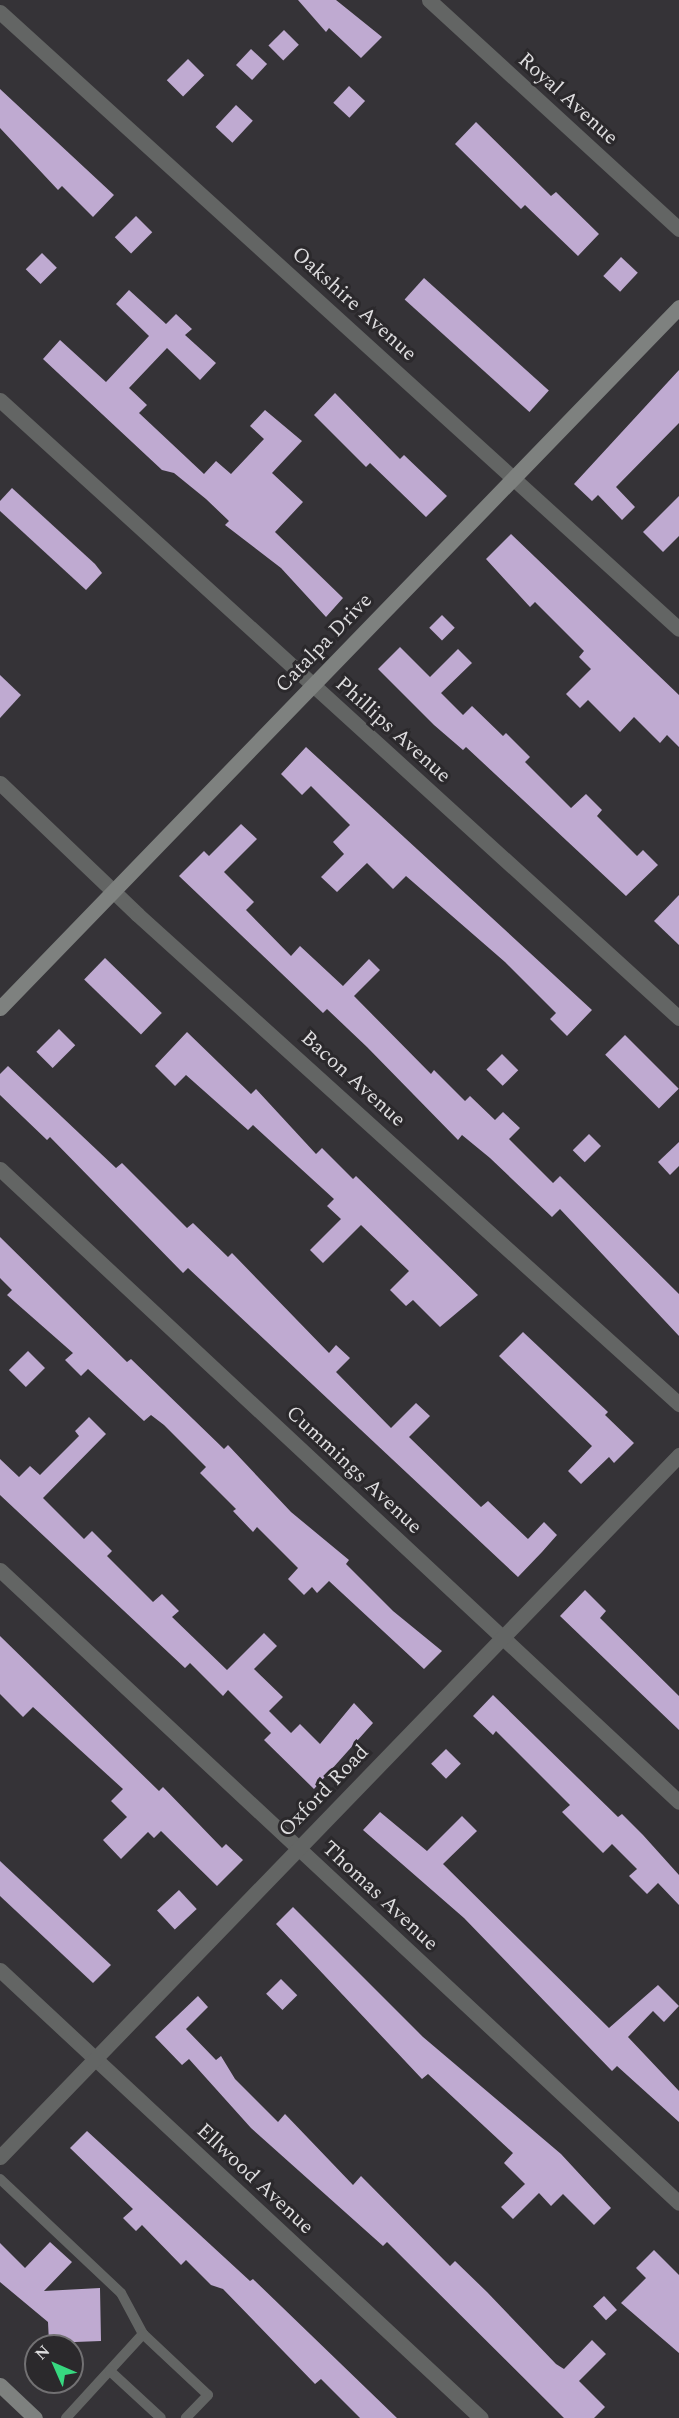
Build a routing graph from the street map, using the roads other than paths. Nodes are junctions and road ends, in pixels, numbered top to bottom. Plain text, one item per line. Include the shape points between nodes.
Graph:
1 (429, 0) edge
2 (0, 12) edge
3 (679, 229) edge
4 (679, 307) edge
5 (0, 400) edge
6 (512, 479) junction
7 (679, 629) edge
8 (312, 685) junction
9 (0, 783) edge
10 (113, 889) junction
11 (0, 1008) edge
12 (679, 1018) edge
13 (0, 1169) edge
14 (679, 1404) edge
15 (679, 1455) edge
16 (0, 1570) edge
17 (503, 1638) junction
18 (679, 1802) edge
19 (298, 1848) junction
20 (0, 1970) edge
21 (95, 2058) junction
22 (0, 2157) edge
23 (0, 2179) edge
24 (679, 2203) edge
25 (143, 2334) junction
26 (110, 2371) junction
27 (0, 2385) edge
28 (36, 2418) edge
29 (66, 2418) edge
30 (161, 2418) edge
31 (186, 2418) edge
32 (481, 2418) edge

1 - 3 street, Royal Avenue
2 - 6 street, Oakshire Avenue
4 - 6 street, Catalpa Drive
5 - 8 street, Phillips Avenue
6 - 7 street, Oakshire Avenue
6 - 8 street, Catalpa Drive
8 - 10 street, Catalpa Drive
8 - 12 street, Phillips Avenue
9 - 10 street, Bacon Avenue
10 - 11 street, Catalpa Drive
10 - 14 street, Bacon Avenue
13 - 17 street, Cummings Avenue
15 - 17 street, Oxford Road
16 - 19 street, Thomas Avenue
17 - 18 street, Cummings Avenue
17 - 19 street, Oxford Road
19 - 21 street, Oxford Road
19 - 24 street, Thomas Avenue
20 - 21 street, Ellwood Avenue
21 - 22 street, Oxford Road
21 - 32 street, Ellwood Avenue
23 - 25 lane via 121,2293
25 - 26 lane
25 - 31 lane via 208,2395
26 - 29 lane
26 - 30 lane
27 - 28 street

